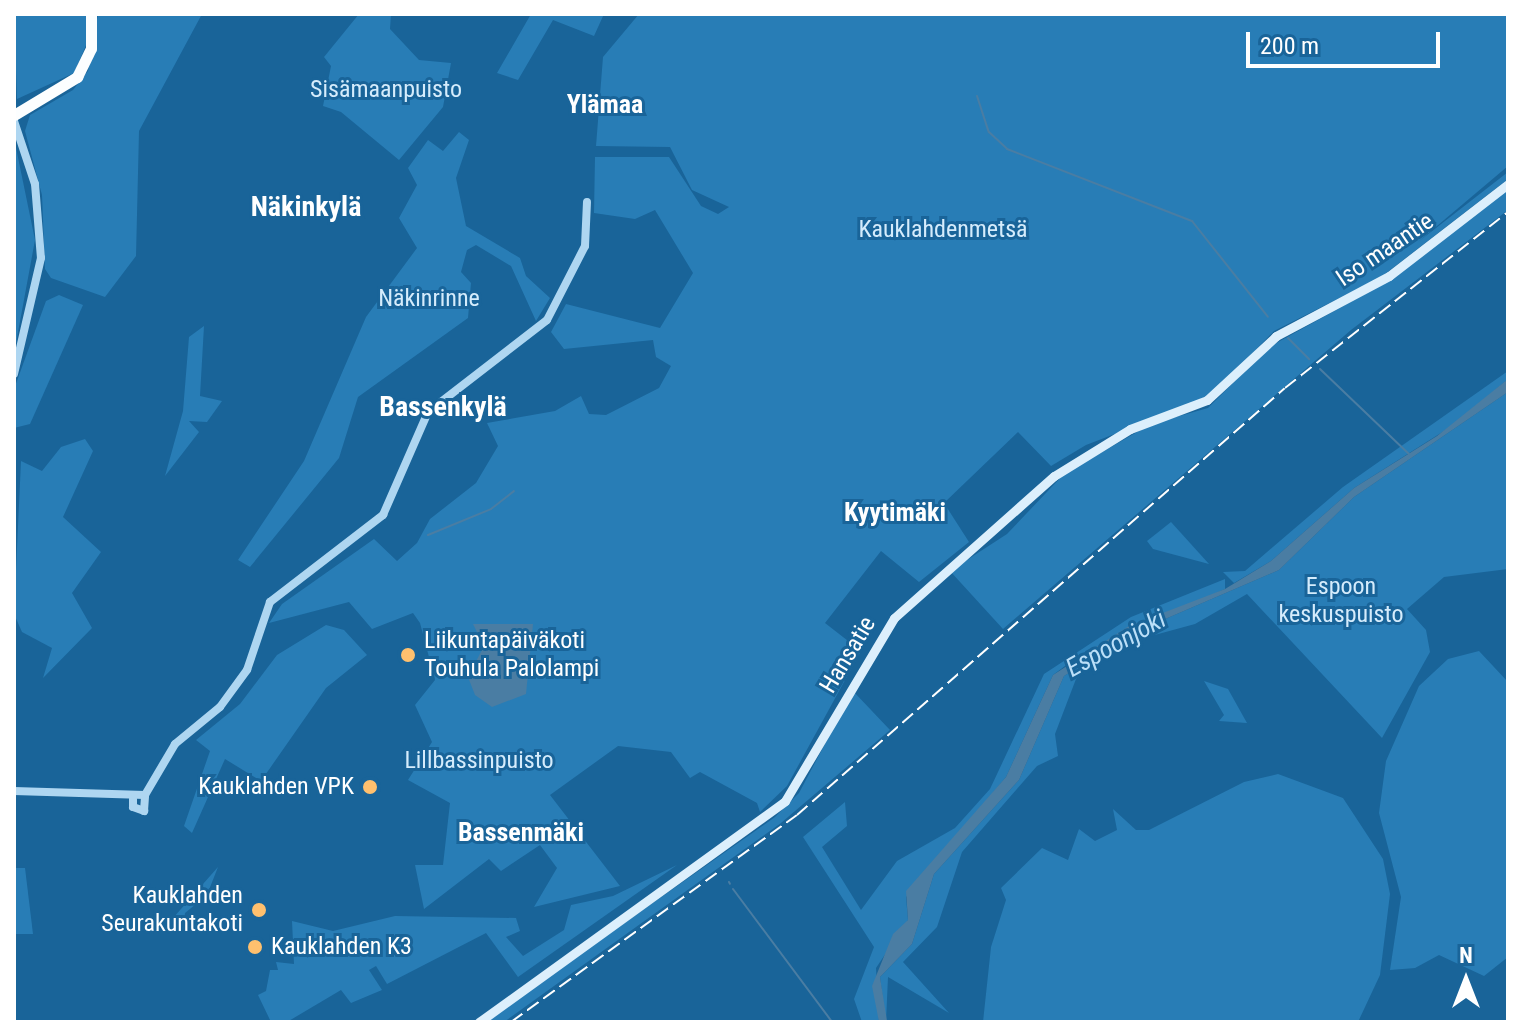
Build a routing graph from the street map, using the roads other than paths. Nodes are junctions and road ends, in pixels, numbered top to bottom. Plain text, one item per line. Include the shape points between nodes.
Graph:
1 (91, 14) edge
2 (57, 92) junction
3 (14, 107) edge
4 (14, 118) edge
5 (1508, 184) edge
6 (587, 202) dead end
7 (1276, 336) joint
8 (14, 374) edge
9 (14, 791) edge
10 (145, 795) junction
11 (133, 799) junction
12 (479, 1022) edge

1 - 2 highway via 85,64
2 - 3 highway
2 - 4 highway
4 - 8 street via 35,184 41,258
5 - 7 main road, Iso maantie via 1389,276
6 - 10 street via 585,246 547,320 428,412 383,515 270,602 247,670 220,707 175,744
7 - 12 main road, Hansatie via 1207,400 1130,429 1070,463 933,578 876,642 785,801
9 - 11 street
10 - 11 street
10 - 11 street via 144,811

